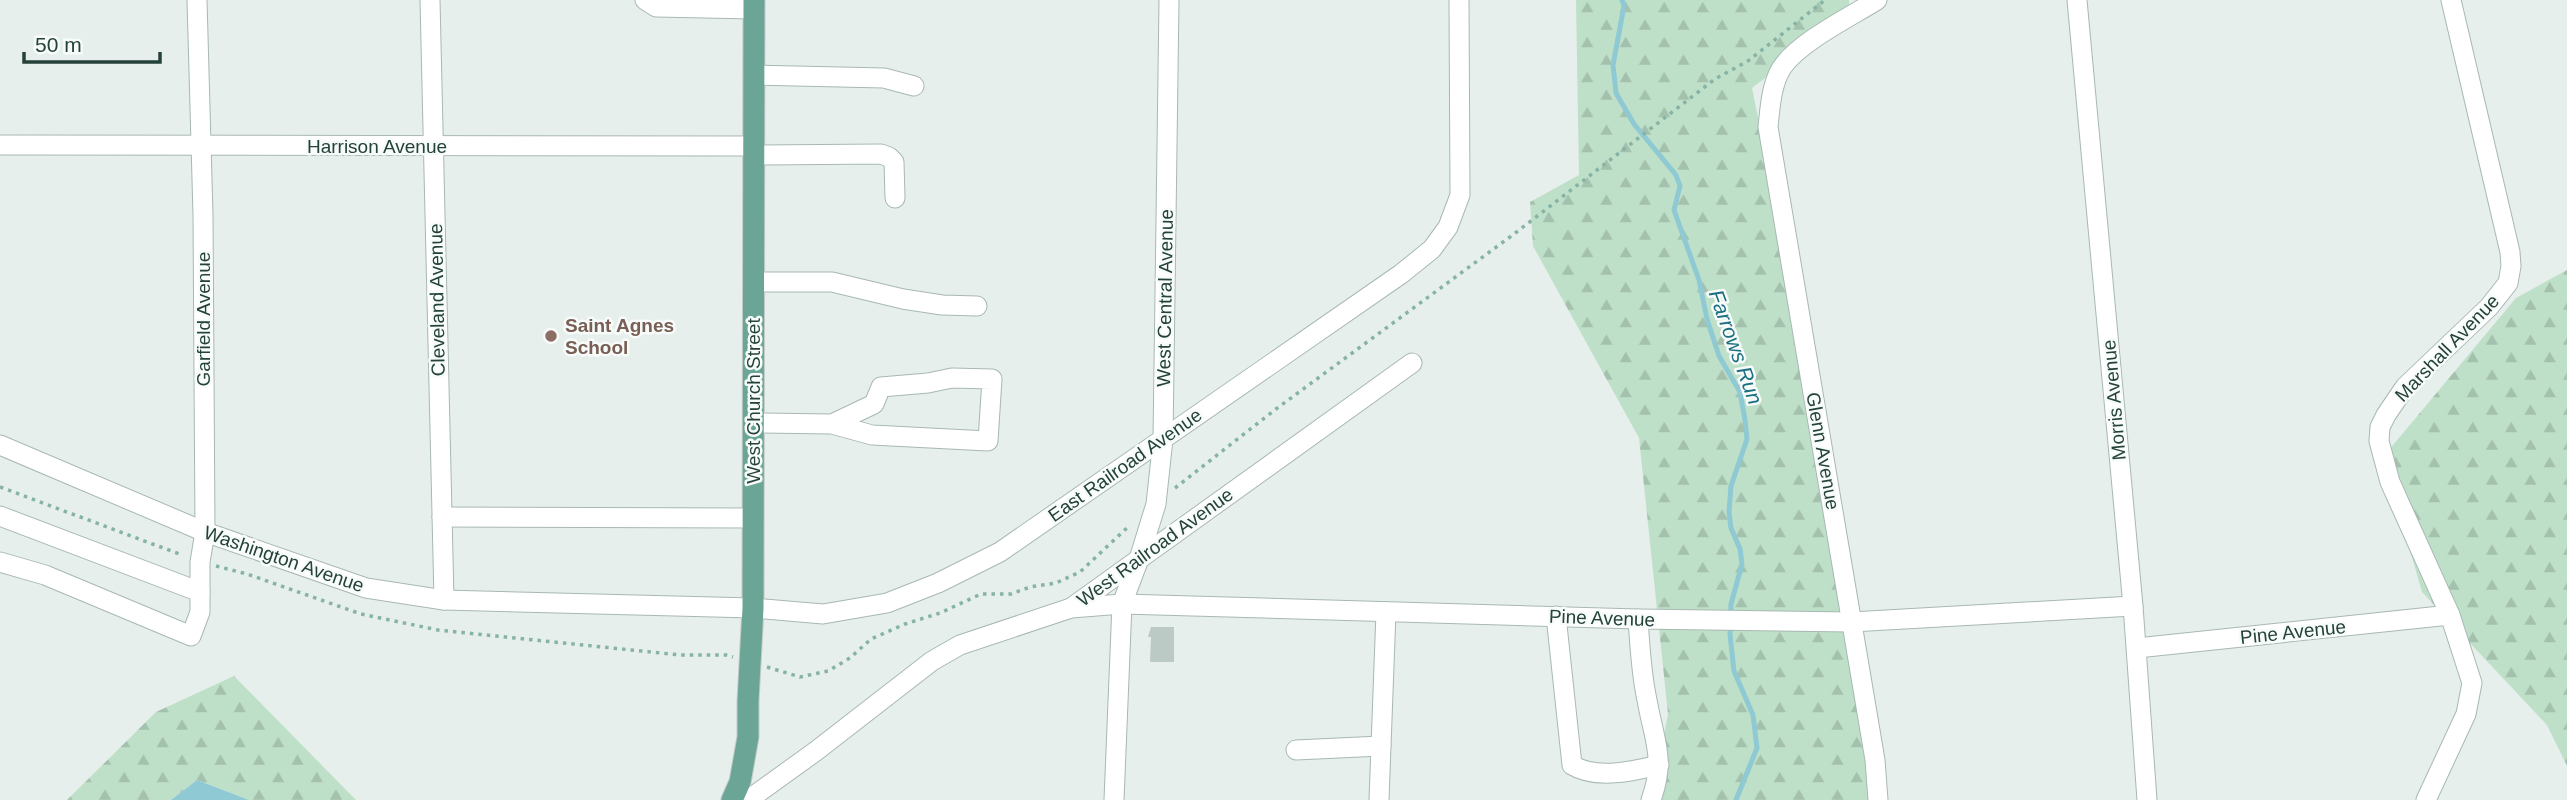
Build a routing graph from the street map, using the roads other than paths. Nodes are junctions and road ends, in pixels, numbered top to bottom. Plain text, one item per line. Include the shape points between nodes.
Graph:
1 (197, 0) edge
2 (430, 0) edge
3 (645, 0) edge
4 (1169, 0) edge
5 (1460, 0) edge
6 (1877, 0) edge
7 (2077, 0) edge
8 (2451, 0) edge
9 (754, 4) edge
10 (754, 75) junction
11 (914, 86) dead end
12 (0, 145) edge
13 (200, 146) junction
14 (433, 146) junction
15 (753, 150) junction
16 (895, 198) dead end
17 (753, 282) junction
18 (977, 306) dead end
19 (1412, 363) dead end
20 (753, 423) junction
21 (832, 424) junction
22 (1163, 439) junction
23 (0, 445) edge
24 (0, 516) edge
25 (442, 517) junction
26 (752, 517) junction
27 (205, 532) junction
28 (1139, 559) junction
29 (0, 562) edge
30 (200, 592) junction
31 (444, 600) junction
32 (1122, 604) junction
33 (2133, 606) junction
34 (753, 608) junction
35 (1071, 608) junction
36 (1386, 612) junction
37 (2450, 615) junction
38 (1556, 616) junction
39 (1638, 619) junction
40 (1851, 622) junction
41 (2137, 648) junction
42 (1381, 746) junction
43 (1296, 750) dead end
44 (1659, 765) junction
45 (733, 800) edge
46 (748, 800) edge
47 (1114, 800) edge
48 (1379, 800) edge
49 (1651, 800) edge
50 (1878, 800) edge
51 (2147, 800) edge
52 (2427, 800) edge

1 - 13 street, Garfield Avenue
2 - 14 street, Cleveland Avenue
3 - 9 street via 656,6
4 - 22 street, West Central Avenue
5 - 22 street, East Railroad Avenue via 1460,195 1448,227 1432,249 1401,274
6 - 40 street, Glenn Avenue via 1794,53 1780,71 1768,127
7 - 33 street, Morris Avenue
8 - 37 street, Marshall Avenue via 2511,266 2508,284 2489,307 2405,387 2386,415 2379,441 2390,482
9 - 10 main road, West Church Street
10 - 11 street via 884,78
10 - 15 main road, West Church Street
12 - 13 street, Harrison Avenue
13 - 14 street, Harrison Avenue
13 - 27 street, Garfield Avenue
14 - 15 street, Harrison Avenue
14 - 25 street, Cleveland Avenue
15 - 16 street, Harrison Avenue via 881,154 894,162
15 - 17 main road, West Church Street
17 - 18 street via 832,282 903,299
17 - 20 main road, West Church Street
19 - 28 street, West Railroad Avenue
20 - 21 street
20 - 26 main road, West Church Street
21 - 21 street via 872,435 988,441 992,379 952,378 881,387 874,404
22 - 28 street, West Central Avenue via 1156,504
22 - 34 street, East Railroad Avenue via 1000,552 938,583 887,603 823,614
23 - 27 street, Washington Avenue
24 - 30 street
25 - 26 street
25 - 31 street, Cleveland Avenue
26 - 34 main road, West Church Street
27 - 30 street, Garfield Avenue
27 - 31 street, Washington Avenue via 366,588
28 - 32 street, West Central Avenue
28 - 35 street, West Railroad Avenue
29 - 30 street, Garfield Avenue via 45,575 191,636 200,612
31 - 34 street, Washington Avenue
32 - 35 street, Pine Avenue
32 - 36 street, Pine Avenue
32 - 47 street, West Central Avenue
33 - 40 street, Pine Avenue
33 - 41 street, Morris Avenue
34 - 45 main road, West Church Street via 748,737
35 - 46 street, West Railroad Avenue via 960,645 941,656
36 - 38 street, Pine Avenue
36 - 42 street
37 - 41 street, Pine Avenue
37 - 52 street, Marshall Avenue via 2472,683 2466,714
38 - 39 street, Pine Avenue
38 - 44 street via 1572,765 1580,770 1616,772
39 - 40 street, Pine Avenue
39 - 44 street
40 - 50 street, Glenn Avenue
41 - 51 street, Morris Avenue
42 - 43 street
42 - 48 street
44 - 49 street

